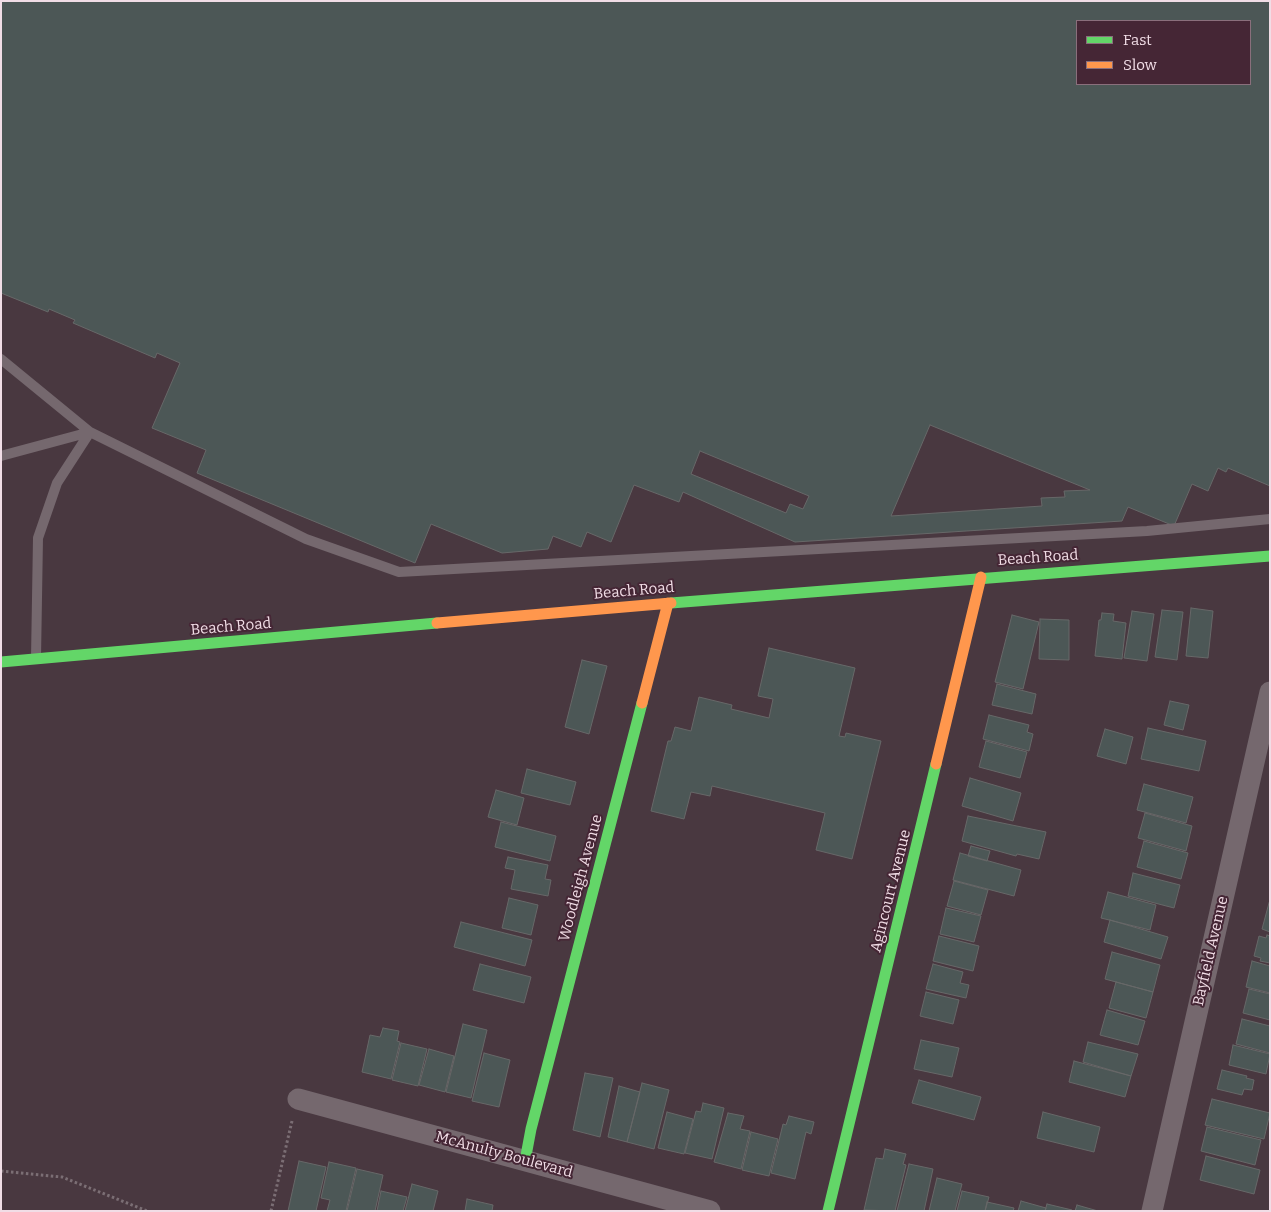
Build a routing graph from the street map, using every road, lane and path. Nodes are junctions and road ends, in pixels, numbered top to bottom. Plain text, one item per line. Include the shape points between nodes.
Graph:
1 (1, 359) edge
2 (90, 432) junction
3 (1, 456) edge
4 (1270, 519) edge
5 (1270, 556) edge
6 (981, 578) junction
7 (668, 603) junction
8 (36, 659) junction
9 (1, 662) edge
10 (1270, 692) edge
11 (298, 1099) joint
12 (525, 1161) junction
13 (1, 1172) edge
14 (148, 1211) edge
15 (272, 1211) edge
16 (710, 1211) edge
17 (828, 1211) edge
18 (1152, 1211) edge

1 - 2 lane
2 - 3 lane
2 - 4 lane via 306,540 398,572 1147,532
2 - 8 lane via 57,483 38,538
5 - 6 street, Beach Road
6 - 7 street, Beach Road
6 - 17 street, Agincourt Avenue
7 - 8 street, Beach Road
7 - 12 street, Woodleigh Avenue
8 - 9 street, Beach Road
10 - 18 street, Bayfield Avenue
11 - 12 street, McAnulty Boulevard
11 - 15 path
12 - 16 street, McAnulty Boulevard
13 - 14 path via 62,1177

